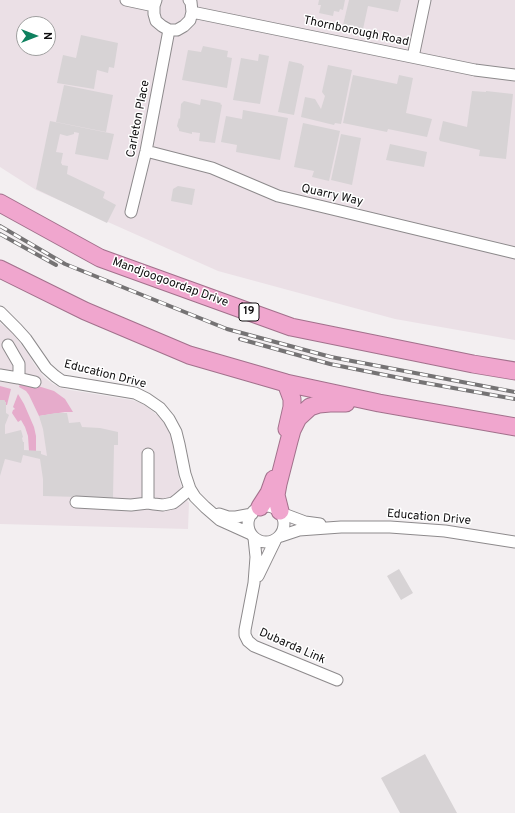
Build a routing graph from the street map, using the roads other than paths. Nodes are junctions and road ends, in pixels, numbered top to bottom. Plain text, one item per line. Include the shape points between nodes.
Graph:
1 (126, 0) edge
2 (189, 0) edge
3 (425, 0) edge
4 (155, 3) edge
5 (192, 12) junction
6 (169, 30) junction
7 (413, 57) junction
8 (515, 75) edge
9 (146, 151) junction
10 (0, 203) edge
11 (132, 212) dead end
12 (515, 253) edge
13 (0, 269) edge
14 (0, 312) edge
15 (8, 345) dead end
16 (0, 370) edge
17 (515, 371) edge
18 (0, 375) edge
19 (19, 375) junction
20 (35, 382) dead end
21 (286, 383) junction
22 (378, 403) junction
23 (515, 427) edge
24 (148, 454) dead end
25 (190, 489) junction
26 (76, 502) dead end
27 (148, 503) junction
28 (256, 510) junction
29 (210, 512) junction
30 (280, 512) junction
31 (341, 527) junction
32 (252, 536) junction
33 (278, 538) junction
34 (515, 542) edge
35 (254, 583) junction
36 (337, 680) dead end

1 - 4 street
2 - 5 street
3 - 7 street
4 - 6 street via 156,21
5 - 6 street via 190,20 184,26 177,30
5 - 7 street, Thornborough Road
6 - 9 street, Carleton Place
7 - 8 street, Thornborough Road via 475,70
9 - 11 street, Carleton Place
9 - 12 street, Quarry Way via 212,168 278,196
10 - 17 highway, Mandjoogoordap Drive / 19 via 100,258 290,327
13 - 21 highway via 85,310 189,355
14 - 25 street, Education Drive via 26,339 46,368 62,381 135,394 160,408 170,419 176,432
15 - 19 street via 19,364
16 - 19 street
18 - 19 street
19 - 20 street
21 - 22 highway
21 - 28 highway via 292,407 272,485
22 - 23 highway
22 - 30 highway via 324,403 310,408 298,418 276,490
24 - 27 street
25 - 27 street via 173,502 163,505
25 - 29 street, Education Drive
26 - 27 street
28 - 29 street via 232,517
28 - 30 street via 270,506
28 - 32 street via 249,518 248,524
29 - 32 street, Education Drive
30 - 31 street, Education Drive via 305,522
30 - 33 street via 285,524
31 - 33 street, Education Drive via 299,530
31 - 34 street, Education Drive via 445,531
32 - 33 street via 264,543
32 - 35 street, Dubarda Link via 256,557
33 - 35 street, Dubarda Link
35 - 36 street, Dubarda Link via 245,630 249,643

